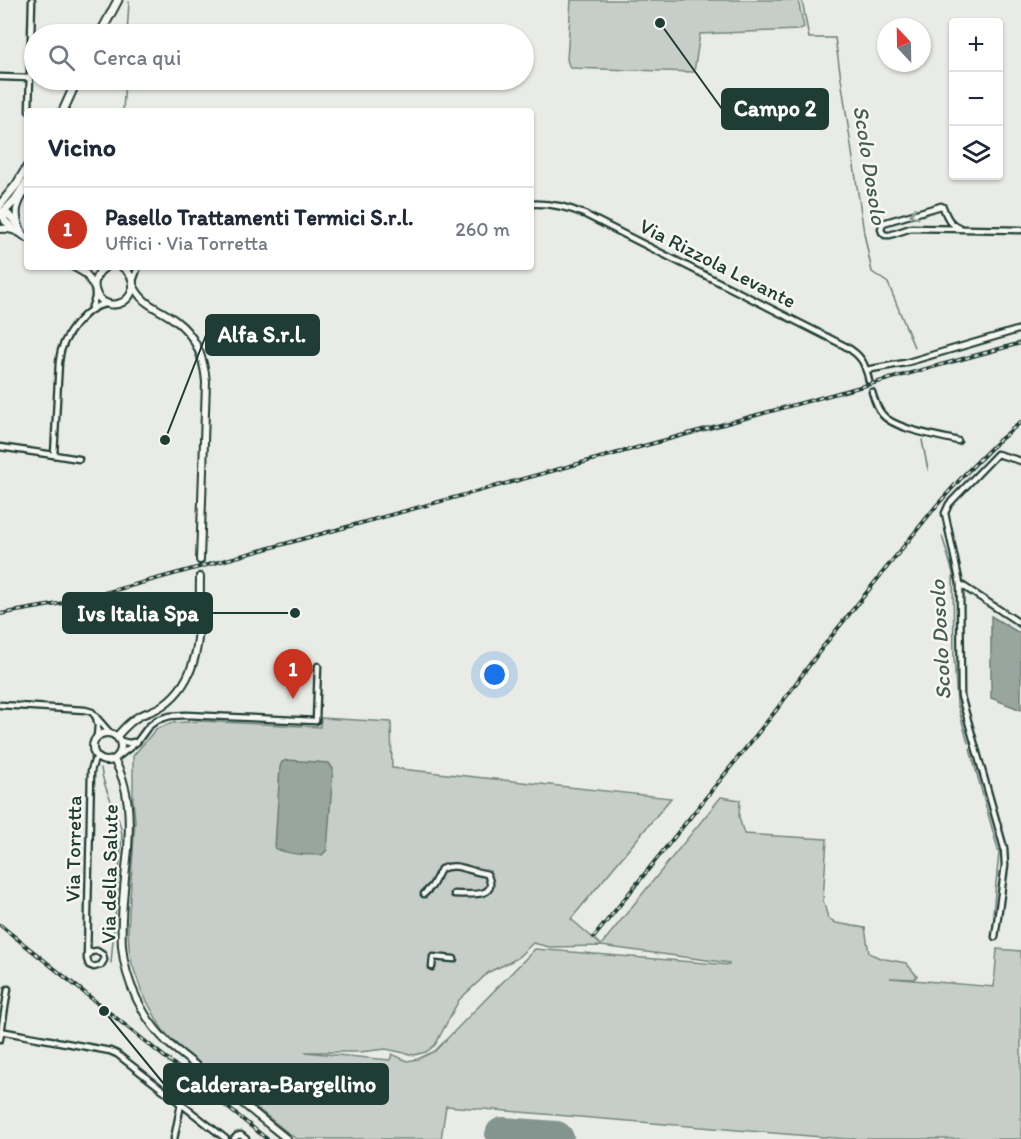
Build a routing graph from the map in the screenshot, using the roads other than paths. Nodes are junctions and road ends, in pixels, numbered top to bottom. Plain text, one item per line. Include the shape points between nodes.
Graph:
1 (32, 0) edge
2 (118, 0) edge
3 (31, 24) edge
4 (105, 24) edge
5 (0, 77) edge
6 (24, 78) edge
7 (30, 90) edge
8 (71, 90) edge
9 (71, 90) edge
10 (29, 108) edge
11 (60, 108) edge
12 (64, 108) edge
13 (24, 172) edge
14 (24, 187) edge
15 (24, 193) edge
16 (534, 204) edge
17 (0, 205) edge
18 (1, 213) edge
19 (960, 228) junction
20 (0, 229) edge
21 (1021, 230) edge
22 (22, 233) edge
23 (80, 270) edge
24 (102, 270) edge
25 (126, 270) edge
26 (137, 270) edge
27 (133, 283) junction
28 (95, 290) junction
29 (144, 302) junction
30 (121, 303) junction
31 (108, 304) junction
32 (91, 309) junction
33 (1021, 330) edge
34 (866, 370) junction
35 (869, 381) dead end
36 (872, 392) dead end
37 (958, 441) dead end
38 (0, 447) edge
39 (54, 455) junction
40 (79, 459) dead end
41 (1021, 461) edge
42 (200, 560) tunnel mouth
43 (200, 577) tunnel mouth
44 (960, 584) junction
45 (1021, 624) edge
46 (318, 666) dead end
47 (0, 705) edge
48 (96, 717) junction
49 (110, 733) junction
50 (97, 736) junction
51 (119, 739) junction
52 (137, 742) junction
53 (97, 758) junction
54 (117, 758) junction
55 (424, 894) dead end
56 (454, 894) dead end
57 (995, 938) dead end
58 (87, 943) junction
59 (95, 951) junction
60 (87, 957) junction
61 (454, 959) dead end
62 (432, 967) dead end
63 (8, 989) dead end
64 (1, 1031) edge
65 (0, 1039) edge
66 (181, 1104) junction
67 (174, 1139) edge
68 (226, 1139) edge
69 (234, 1139) edge
70 (246, 1139) edge
71 (287, 1139) edge

1 - 3 street
2 - 4 main road
5 - 6 street
7 - 10 street
8 - 11 main road
9 - 12 main road
13 - 17 main road
14 - 18 main road
15 - 22 street via 16,209
16 - 34 street, Via Rizzola Levante via 567,207 584,214 856,352
18 - 22 street via 8,214
19 -> 19 street via 953,225 941,206 883,223 881,229 890,235 911,228
19 - 21 street
20 - 22 street
23 - 28 street via 90,278
24 - 28 street via 95,279
25 - 27 street
26 - 27 street
27 - 29 street
27 - 30 street via 131,294
28 - 31 street
28 - 32 street
29 - 30 street
29 - 42 street via 186,330 205,366
30 - 31 street
31 - 32 street
32 - 39 street via 61,349
33 - 34 street
34 - 35 street, Via Rizzola Levante
36 - 37 street via 889,421
38 - 39 street
39 - 40 street
41 - 44 street via 997,454 949,504 945,513
43 - 51 street via 198,640 188,675 167,702 132,721
44 - 45 street
44 - 57 street via 961,696 1005,855
46 - 52 street via 316,721 170,716 157,720
47 - 48 street via 85,710
48 - 49 street
48 - 50 street
49 - 50 street
49 - 51 street
50 - 53 street via 93,747
51 - 52 street
51 - 54 street, Via della Salute via 122,749
52 - 54 street
53 - 54 street
53 - 58 street, Via Torretta via 91,771
54 - 71 street, Via della Salute via 129,812 122,947 139,1003 169,1044
55 - 56 street via 441,869 448,866 487,874 491,882 482,894
58 - 59 street
58 - 60 street, Via Torretta
59 - 60 street
59 - 60 street via 103,955 101,965 91,966
61 - 62 street via 433,957
63 - 64 street
64 - 65 street
64 - 66 street via 110,1051
66 - 67 street
66 - 68 street
69 - 70 street via 241,1135

